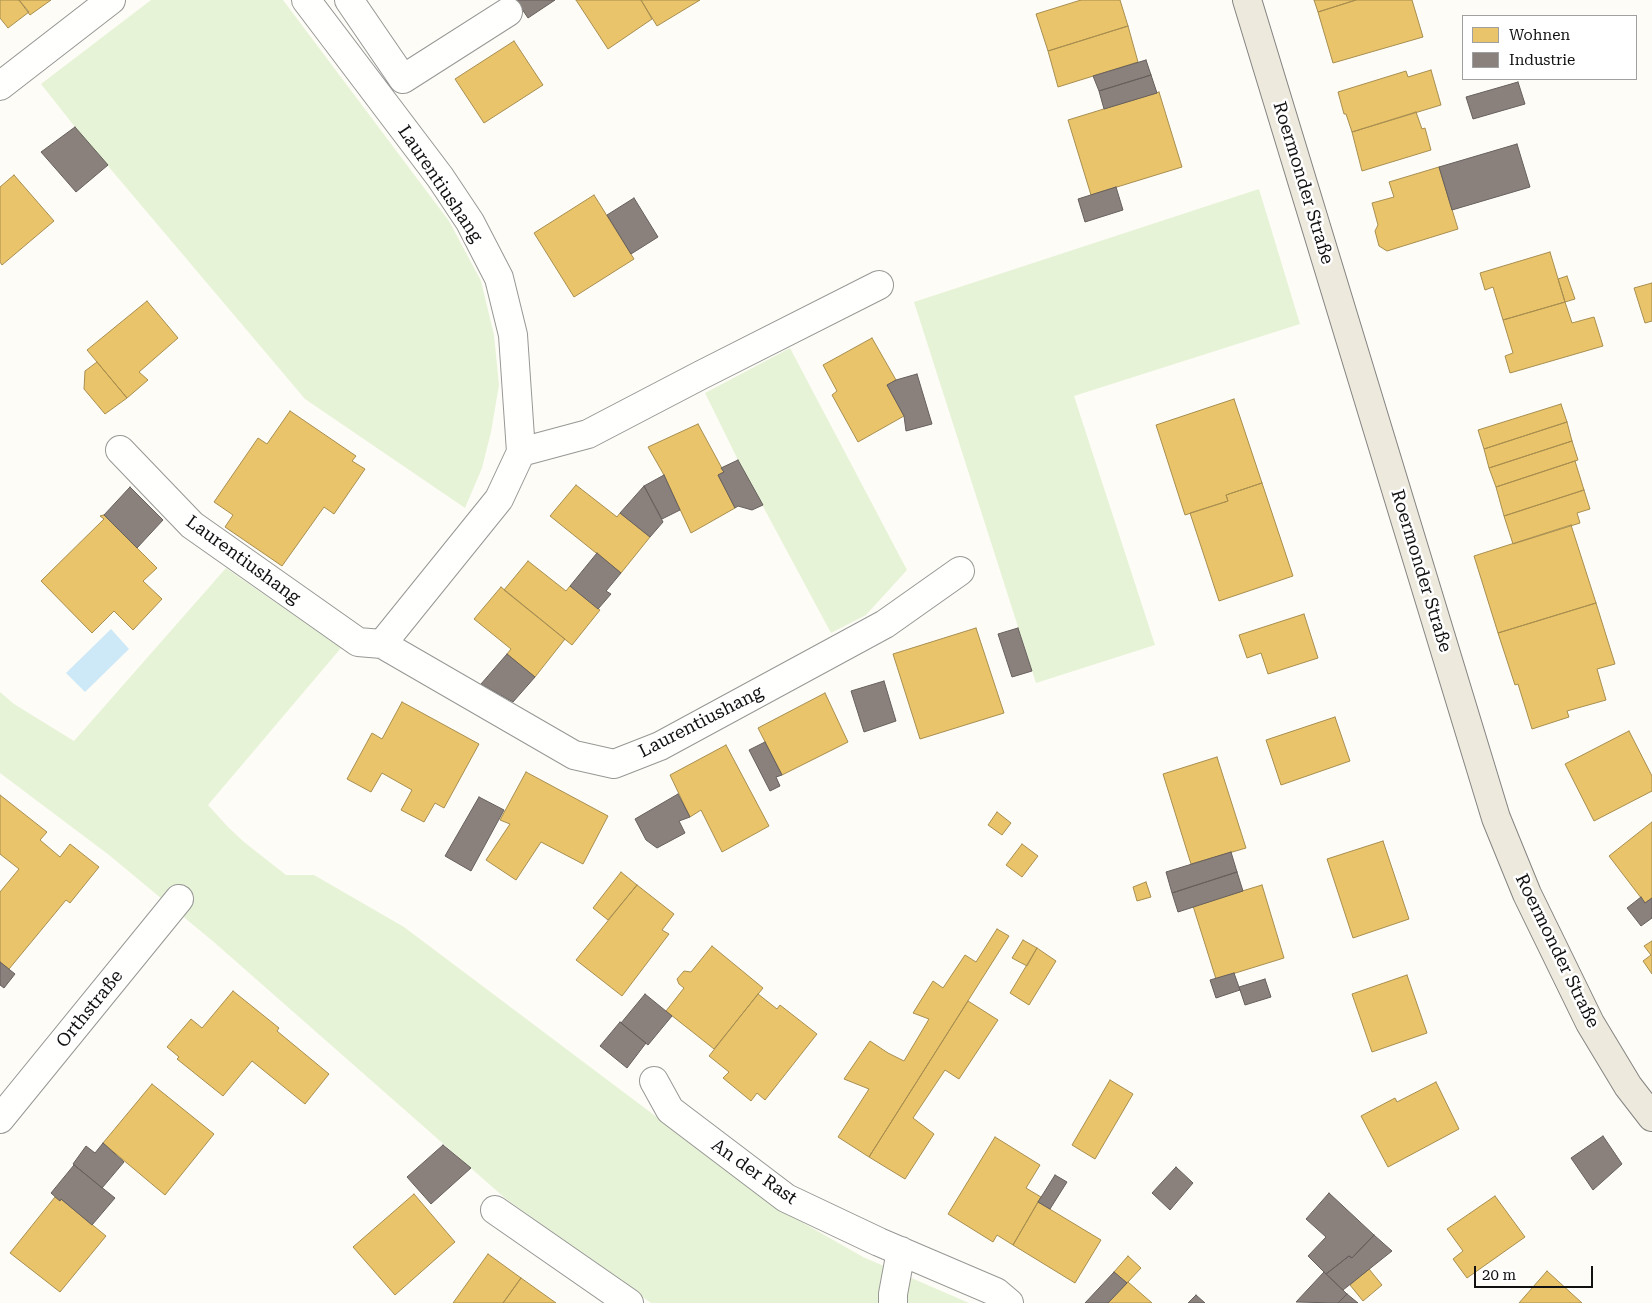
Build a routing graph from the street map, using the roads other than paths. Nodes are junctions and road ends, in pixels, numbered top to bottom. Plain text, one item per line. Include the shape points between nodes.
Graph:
1 (111, 0) edge
2 (306, 0) edge
3 (349, 0) edge
4 (1248, 0) edge
5 (508, 12) dead end
6 (0, 86) edge
7 (879, 285) dead end
8 (120, 450) dead end
9 (521, 452) junction
10 (960, 571) dead end
11 (382, 644) junction
12 (179, 899) dead end
13 (654, 1081) dead end
14 (1652, 1117) edge
15 (0, 1119) edge
16 (495, 1210) dead end
17 (901, 1251) junction
18 (629, 1303) edge
19 (893, 1303) edge
20 (1009, 1303) edge

1 - 6 street
2 - 9 street, Laurentiushang via 440,177 470,222 499,278 513,335
3 - 5 street via 403,80
4 - 14 main road, Roermonder Straße via 1496,818 1527,894 1590,1023 1628,1086
7 - 9 street via 588,434
8 - 11 street, Laurentiushang via 192,525 358,642
9 - 11 street, Laurentiushang via 500,499
10 - 11 street, Laurentiushang via 885,624 660,746 614,764 574,755
12 - 15 street, Orthstraße
13 - 17 street, An der Rast via 670,1110 786,1198
16 - 18 street
17 - 19 street
17 - 20 street, An der Rast via 996,1292

